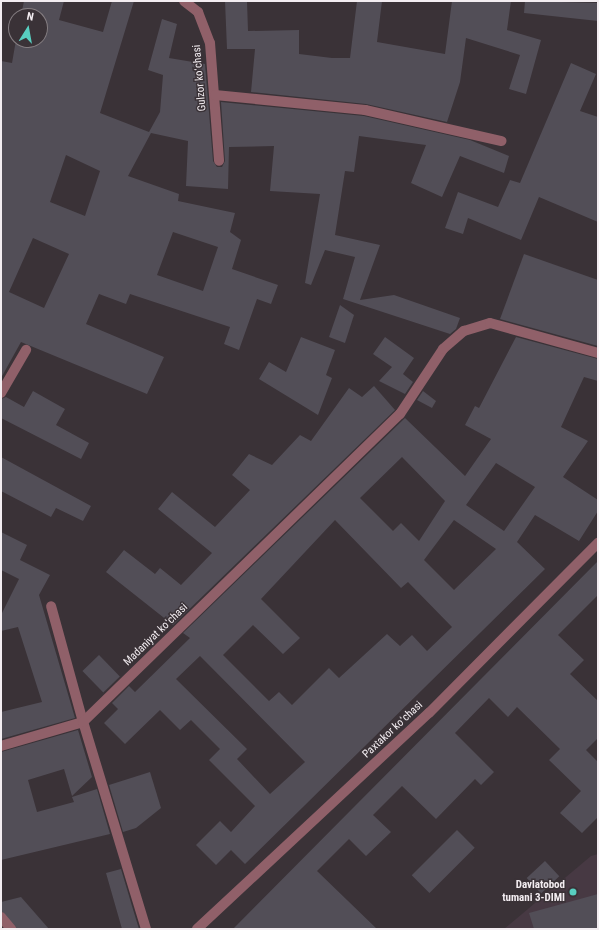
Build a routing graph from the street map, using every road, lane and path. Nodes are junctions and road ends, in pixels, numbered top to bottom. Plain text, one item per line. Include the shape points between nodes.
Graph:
1 (184, 1) edge
2 (215, 95) junction
3 (502, 141) dead end
4 (219, 161) dead end
5 (26, 350) dead end
6 (598, 353) edge
7 (1, 393) edge
8 (598, 543) edge
9 (51, 606) dead end
10 (83, 722) junction
11 (1, 746) edge
12 (1, 918) edge
13 (12, 929) edge
14 (146, 929) edge
15 (197, 929) edge

1 - 2 street, Gulzor koʻchasi via 198,12 205,26
2 - 3 street via 365,110
2 - 4 street, Gulzor koʻchasi
5 - 7 street
6 - 10 street, Madaniyat koʻchasi via 490,323 464,331 443,349 400,414
8 - 15 street, Paxtakor koʻchasi via 429,713
9 - 10 street
10 - 11 street
10 - 14 street
12 - 13 street

